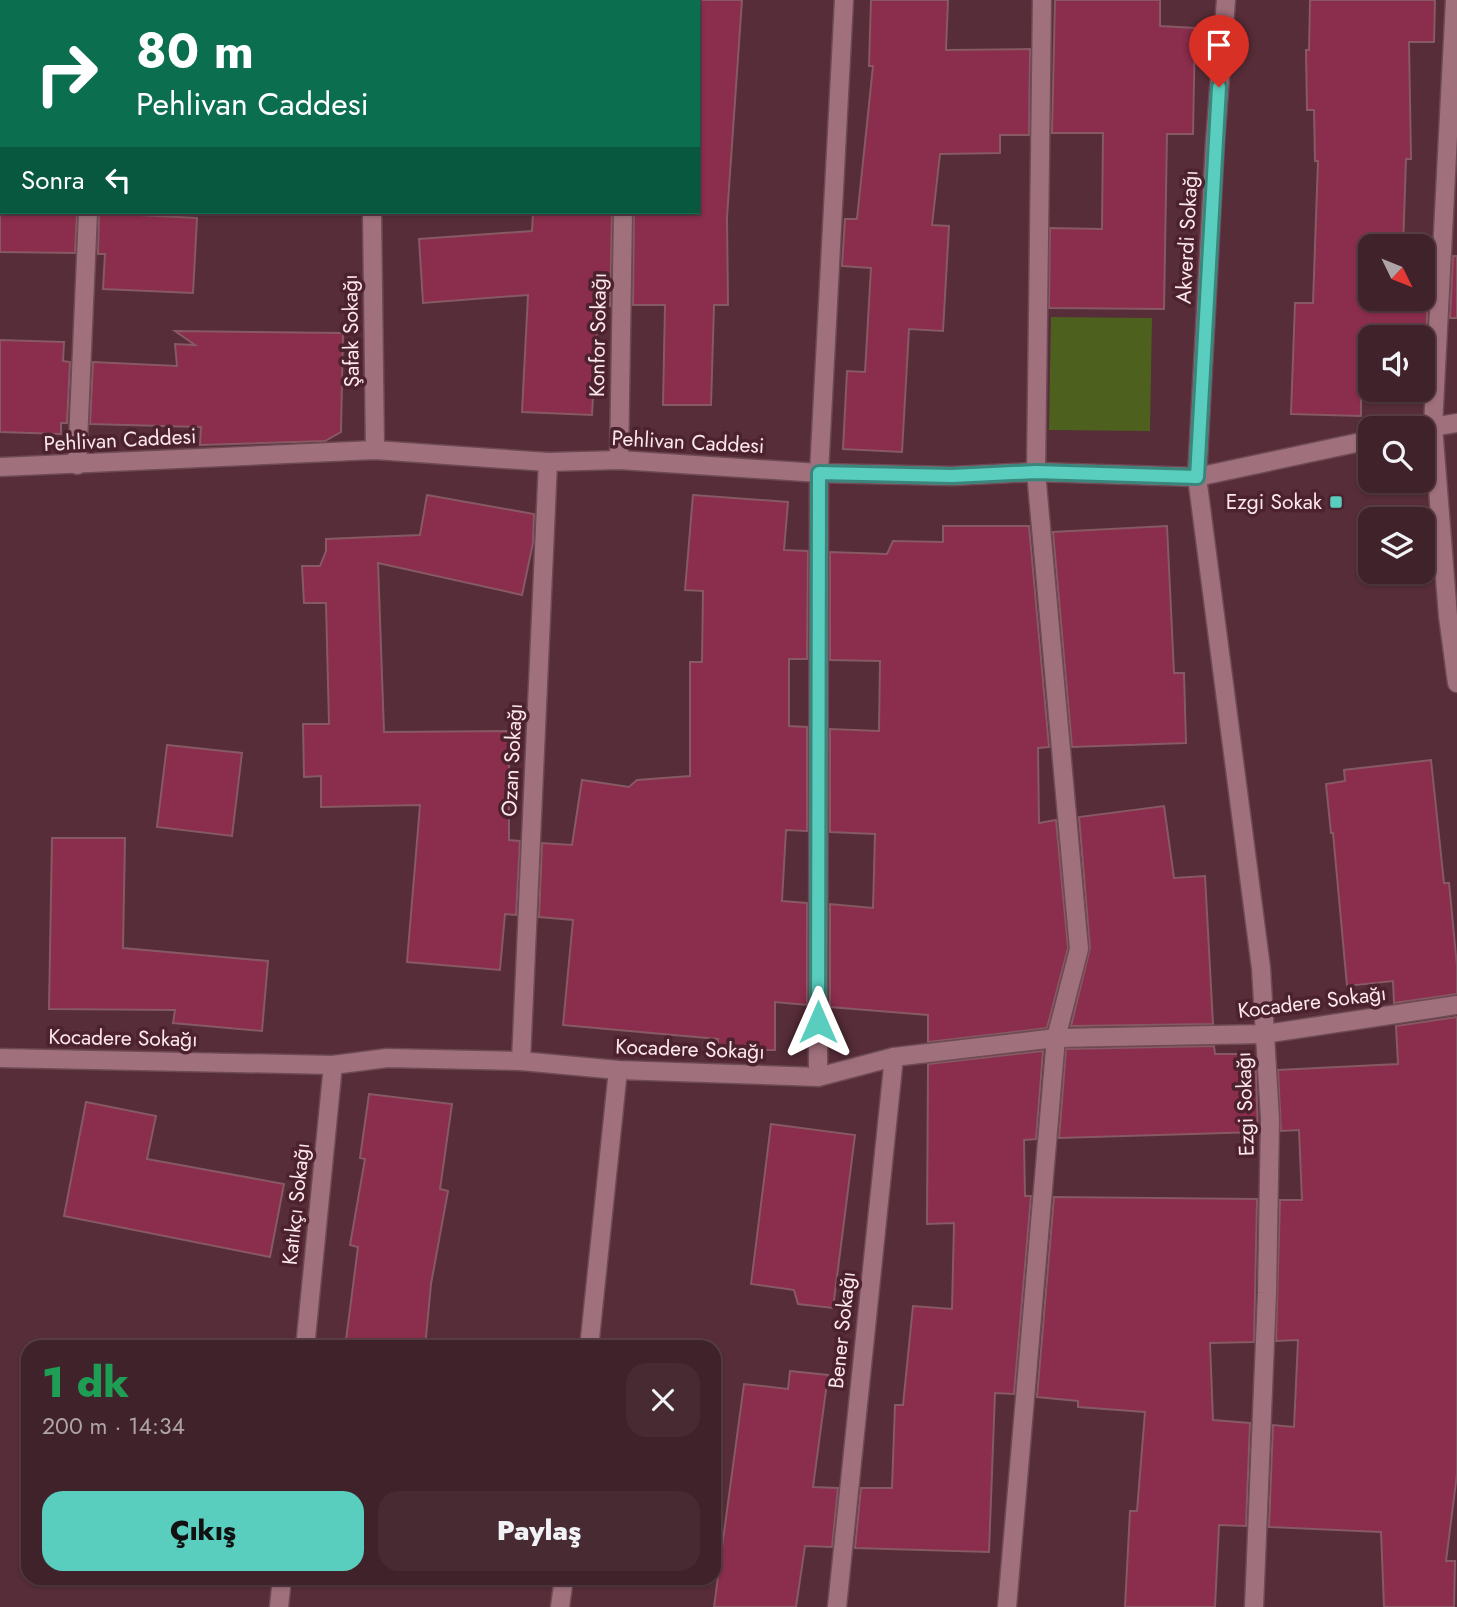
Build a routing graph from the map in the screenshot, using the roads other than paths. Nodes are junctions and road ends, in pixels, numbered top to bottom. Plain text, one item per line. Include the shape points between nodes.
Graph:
1 (844, 0) edge
2 (1042, 0) edge
3 (1226, 0) edge
4 (1455, 0) edge
5 (88, 214) edge
6 (372, 214) edge
7 (623, 214) edge
8 (1427, 416) edge
9 (1457, 423) edge
10 (1435, 426) edge
11 (1358, 443) edge
12 (374, 450) junction
13 (620, 460) junction
14 (548, 462) junction
15 (76, 465) junction
16 (0, 467) edge
17 (1036, 472) junction
18 (819, 473) junction
19 (1197, 477) junction
20 (1434, 493) edge
21 (1457, 683) edge
22 (1457, 1005) edge
23 (1265, 1034) junction
24 (1056, 1038) junction
25 (894, 1057) junction
26 (0, 1058) edge
27 (521, 1061) junction
28 (333, 1065) junction
29 (618, 1070) junction
30 (818, 1077) junction
31 (306, 1340) edge
32 (590, 1340) edge
33 (281, 1585) edge
34 (563, 1585) edge
35 (279, 1607) edge
36 (561, 1607) edge
37 (836, 1607) edge
38 (1007, 1607) edge
39 (1254, 1607) edge

1 - 18 street
2 - 17 street
3 - 19 street, Akverdi Sokağı
4 - 8 street
5 - 15 street
6 - 12 street, Şafak Sokağı
7 - 13 street, Konfor Sokağı
9 - 10 street
11 - 19 street, Pehlivan Caddesi
12 - 14 street, Pehlivan Caddesi
12 - 15 street, Pehlivan Caddesi
13 - 14 street, Pehlivan Caddesi
13 - 18 street, Pehlivan Caddesi
14 - 27 street, Ozan Sokağı
15 - 16 street, Pehlivan Caddesi
17 - 18 street, Pehlivan Caddesi via 952,476
17 - 19 street, Pehlivan Caddesi
17 - 24 street via 1079,949
18 - 30 street
19 - 23 street, Ezgi Sokağı via 1261,968
20 - 21 street
22 - 23 street, Kocadere Sokağı
23 - 24 street, Kocadere Sokağı
23 - 39 street, Ezgi Sokağı via 1270,1119 1267,1293
24 - 25 street, Kocadere Sokağı
24 - 38 street
25 - 30 street, Kocadere Sokağı
25 - 37 street, Bener Sokağı
26 - 28 street, Kocadere Sokağı
27 - 28 street, Kocadere Sokağı via 387,1058
27 - 29 street, Kocadere Sokağı
28 - 31 street, Katıkçı Sokağı
29 - 30 street, Kocadere Sokağı
29 - 32 street
33 - 35 street
34 - 36 street

